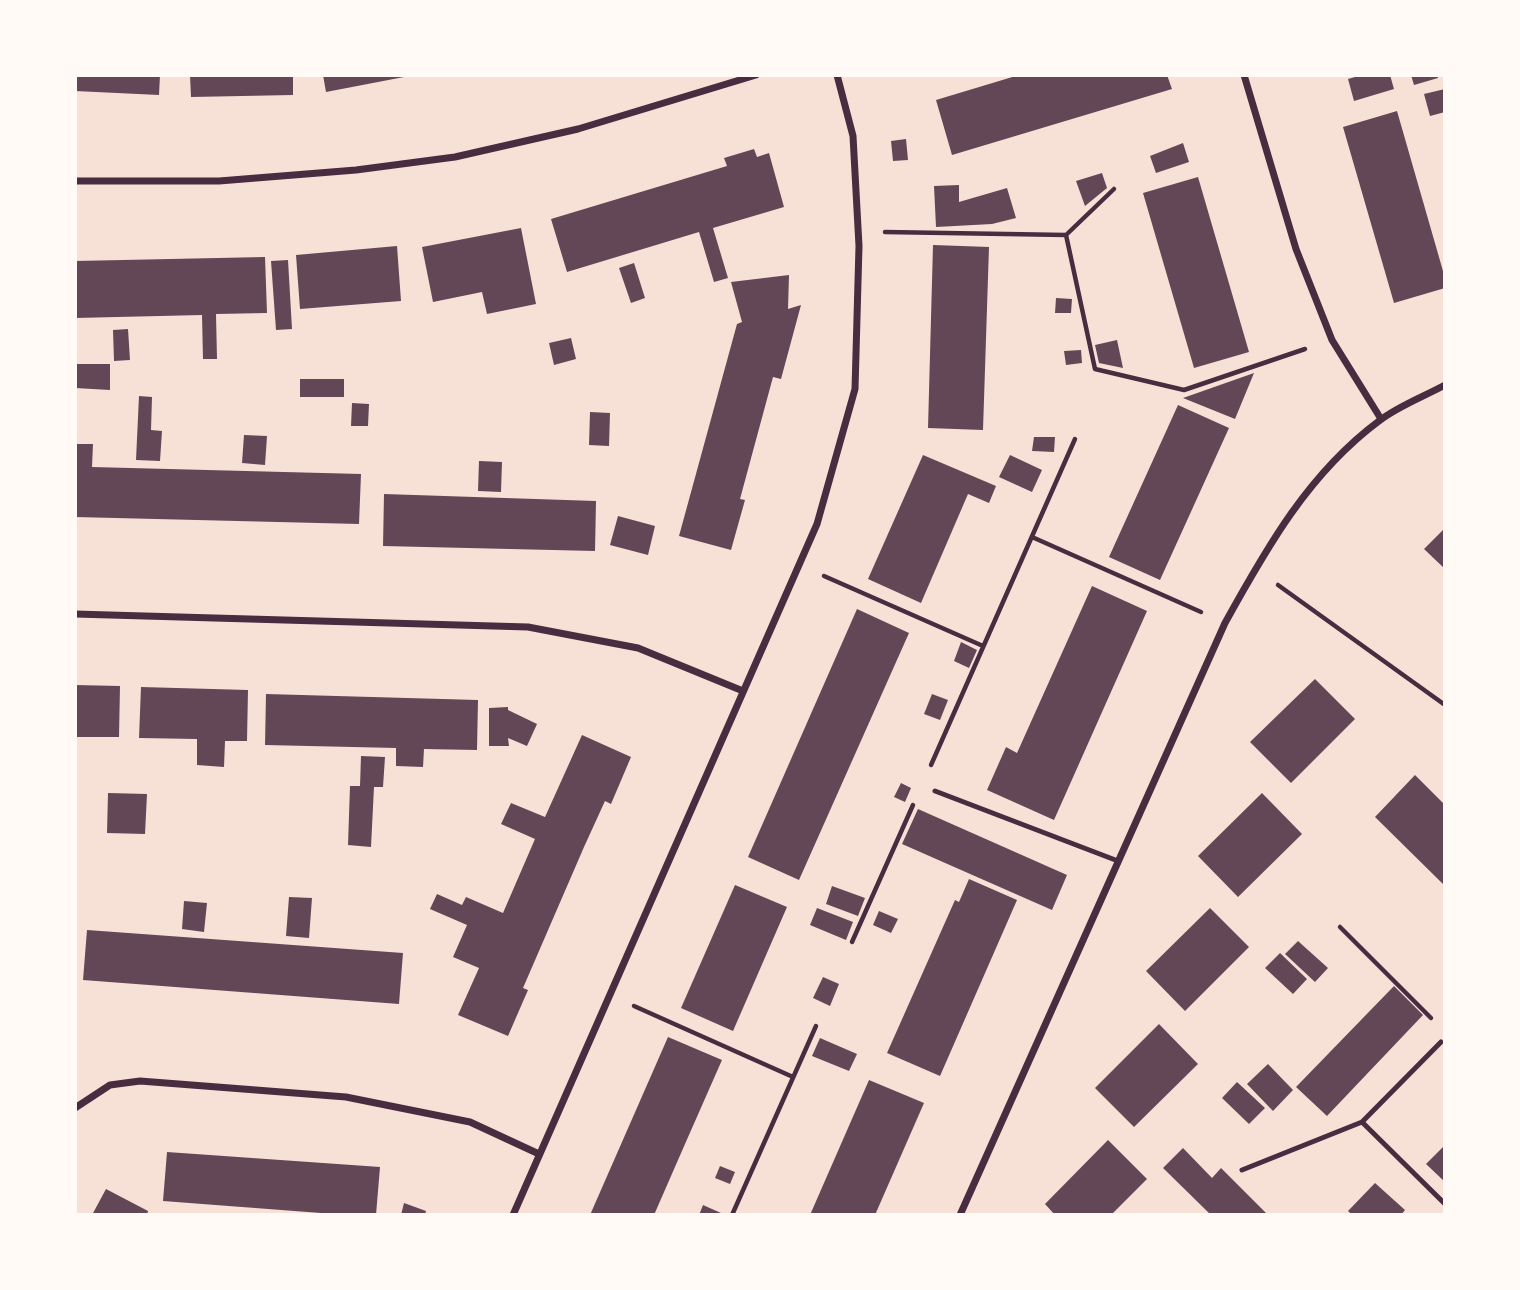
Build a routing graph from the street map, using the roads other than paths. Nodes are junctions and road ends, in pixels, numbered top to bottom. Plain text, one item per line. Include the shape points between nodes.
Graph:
1 (756, 75) edge
2 (837, 75) edge
3 (1244, 75) edge
4 (75, 181) edge
5 (1445, 385) edge
6 (1381, 419) junction
7 (75, 614) edge
8 (743, 691) junction
9 (935, 791) dead end
10 (1118, 861) junction
11 (1441, 1042) dead end
12 (75, 1108) edge
13 (1362, 1122) junction
14 (539, 1154) junction
15 (1242, 1170) dead end
16 (1445, 1204) edge
17 (513, 1215) edge
18 (960, 1215) edge

1 - 4 street via 578,129 455,157 219,181
2 - 8 street via 853,135 858,232 855,389 817,524
3 - 6 street via 1296,249 1332,340
5 - 6 street
6 - 10 street via 1332,460 1293,508 1255,569
7 - 8 street via 528,627 638,648
8 - 14 street
9 - 10 lane
10 - 18 street
11 - 13 lane
12 - 14 street via 110,1086 140,1080 346,1097 470,1122
13 - 15 lane
13 - 16 lane
14 - 17 street

